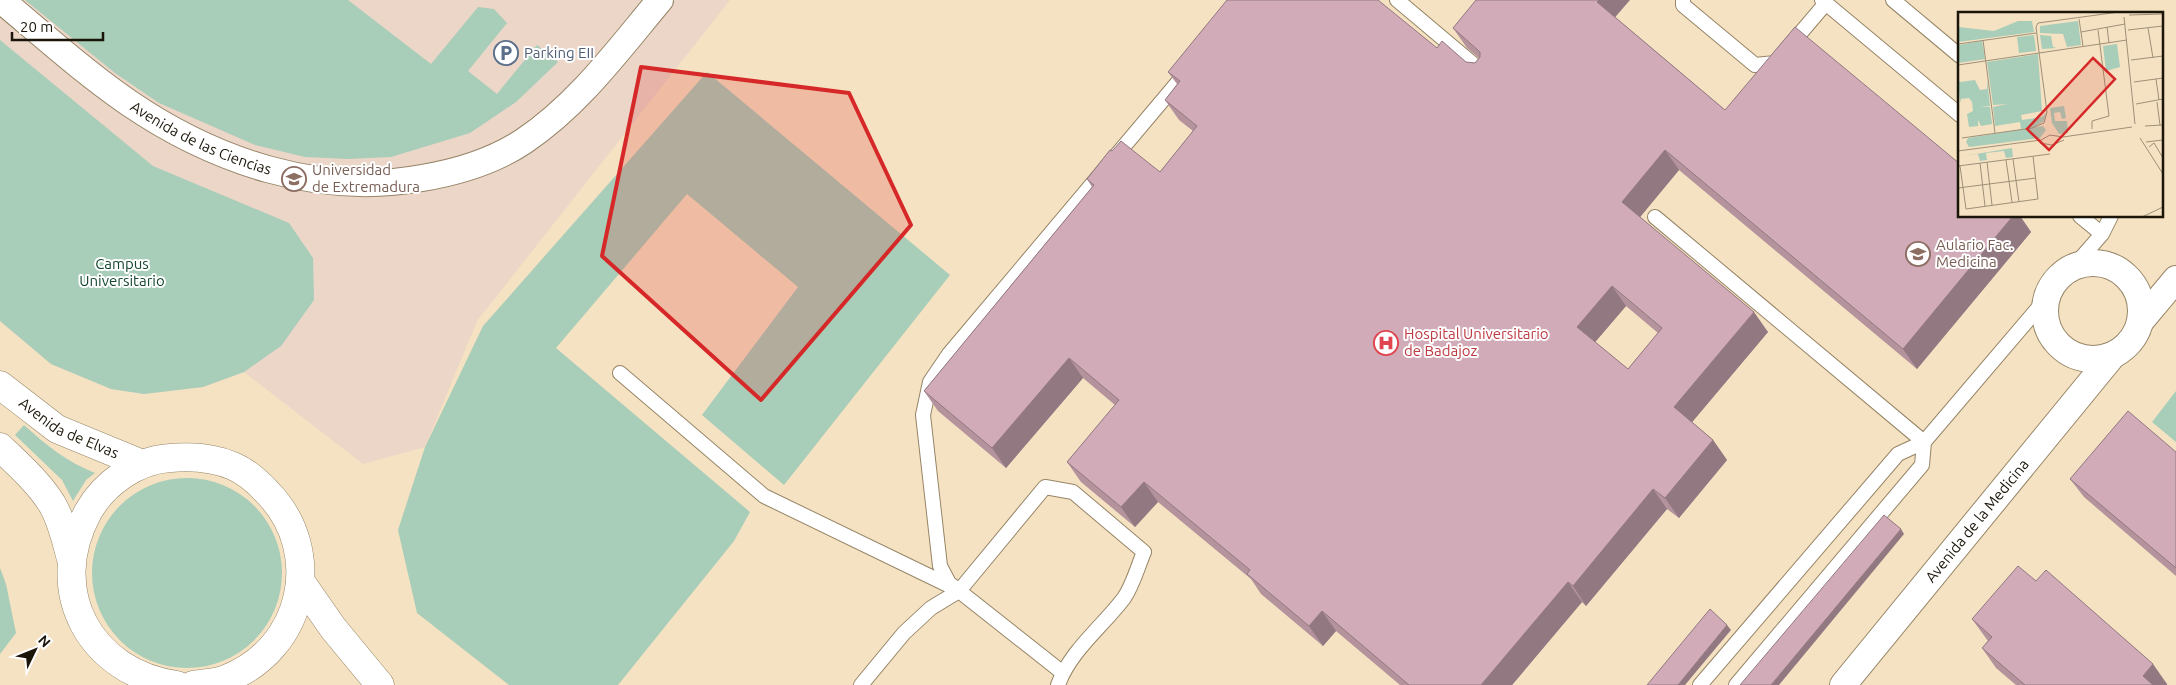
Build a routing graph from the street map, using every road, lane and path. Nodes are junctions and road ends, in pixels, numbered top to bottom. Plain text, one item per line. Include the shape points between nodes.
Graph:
1 (1, 0) edge
2 (660, 0) edge
3 (1397, 0) edge
4 (1683, 0) edge
5 (1893, 0) edge
6 (1824, 2) edge
7 (1958, 54) edge
8 (1196, 60) edge
9 (1486, 75) edge
10 (1958, 113) edge
11 (1655, 217) dead end
12 (2082, 218) edge
13 (2110, 218) edge
14 (2102, 234) junction
15 (2074, 266) junction
16 (2176, 279) edge
17 (2045, 300) junction
18 (2140, 322) junction
19 (2113, 355) junction
20 (620, 373) dead end
21 (0, 385) edge
22 (1924, 442) junction
23 (0, 447) edge
24 (142, 464) junction
25 (71, 561) junction
26 (301, 582) junction
27 (959, 590) junction
28 (1060, 679) edge
29 (238, 682) edge
30 (178, 685) edge
31 (193, 685) edge
32 (380, 685) edge
33 (860, 685) edge
34 (1700, 685) edge
35 (1736, 685) edge
36 (1843, 685) edge

1 - 2 street, Avenida de las Ciencias via 130,104 217,152 272,171 359,184 449,174 495,157 523,142 573,102
3 - 9 lane
4 - 6 lane via 1682,5 1755,65 1775,63
5 - 7 lane
6 - 10 lane
8 - 27 lane via 949,354 930,382 923,415 935,534 940,566 949,583
11 - 22 lane
12 - 14 lane
13 - 14 lane
14 - 15 lane
15 - 17 street via 2061,274
15 - 18 street via 2104,264 2118,270 2137,293 2141,307
16 - 18 street
17 - 19 street via 2044,316 2048,330 2062,348 2083,358
17 - 22 lane
18 - 19 street via 2125,347
19 - 36 street, Avenida de la Medicina
20 - 27 lane via 764,496
21 - 24 highway, Avenida de Elvas via 57,429
22 - 34 lane via 1898,454
22 - 35 lane via 1922,465
23 - 25 highway via 24,469 52,504 63,528
24 - 25 highway via 115,480 94,502 78,530
24 - 26 highway via 162,458 195,456 234,466 254,478 281,507 293,528 300,554
25 - 30 highway via 76,604 83,623 99,646 130,671 156,682
26 - 29 highway via 292,615 281,636
26 - 32 highway via 333,628
27 - 28 lane
27 - 28 lane via 1045,487 1073,492 1144,552 1125,596
27 - 33 lane via 930,608
29 - 31 highway

